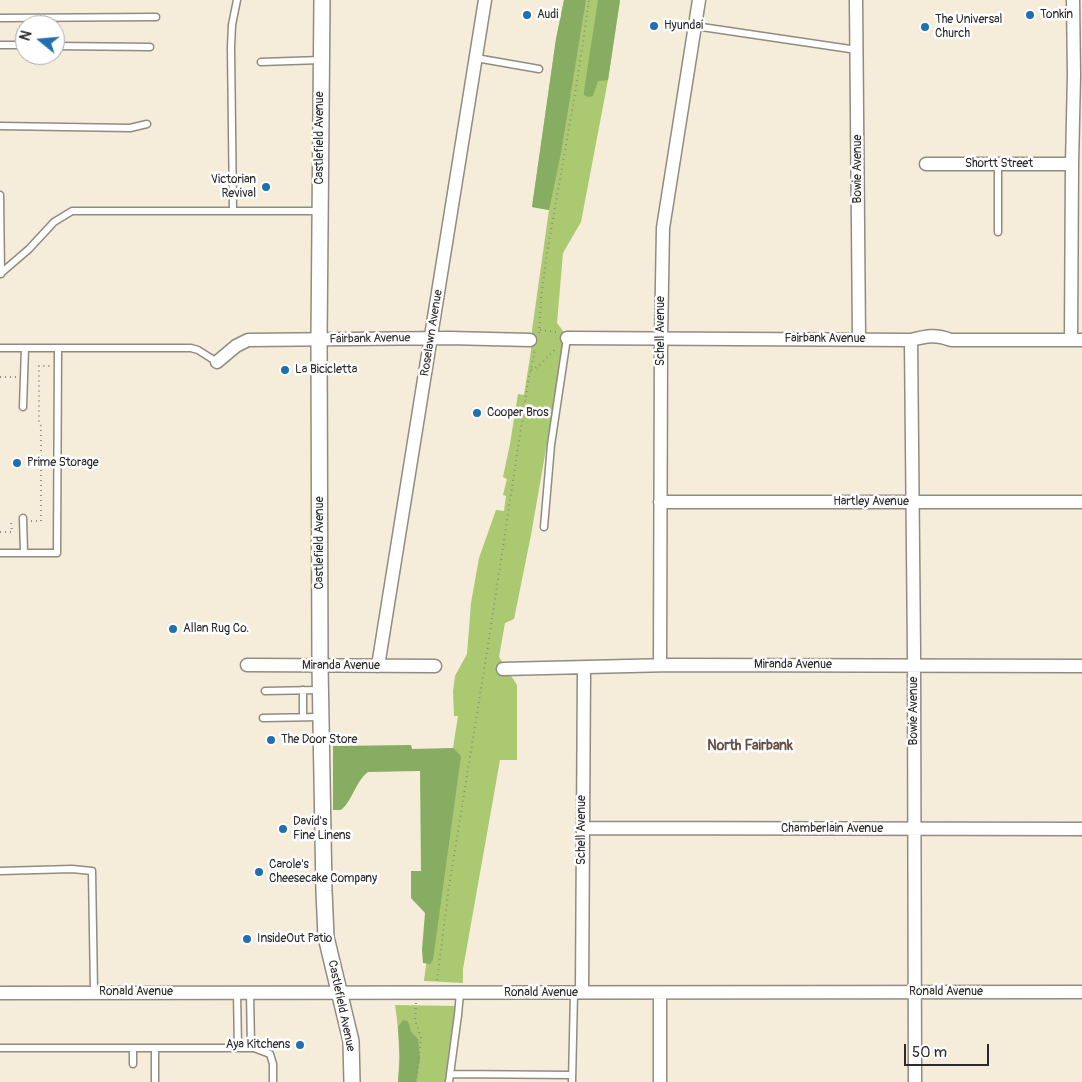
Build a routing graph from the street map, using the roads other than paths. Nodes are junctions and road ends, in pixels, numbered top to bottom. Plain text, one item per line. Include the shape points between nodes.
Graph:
1 (237, 0) edge
2 (322, 0) edge
3 (485, 0) edge
4 (698, 0) edge
5 (856, 0) edge
6 (1073, 0) edge
7 (156, 16) dead end
8 (0, 18) edge
9 (694, 26) junction
10 (0, 45) edge
11 (15, 45) edge
12 (65, 46) edge
13 (150, 47) dead end
14 (857, 50) junction
15 (476, 58) junction
16 (321, 60) junction
17 (261, 62) dead end
18 (538, 68) dead end
19 (148, 124) dead end
20 (0, 126) edge
21 (926, 164) dead end
22 (998, 164) junction
23 (1072, 164) junction
24 (0, 195) edge
25 (320, 211) junction
26 (233, 212) junction
27 (998, 232) dead end
28 (1, 274) edge
29 (561, 336) joint
30 (859, 338) junction
31 (431, 339) junction
32 (661, 339) junction
33 (319, 340) junction
34 (911, 340) junction
35 (1077, 340) edge
36 (534, 342) road end
37 (0, 348) edge
38 (25, 348) junction
39 (58, 348) junction
40 (217, 362) joint
41 (23, 407) dead end
42 (660, 502) junction
43 (913, 502) junction
44 (1082, 502) edge
45 (23, 518) dead end
46 (544, 528) dead end
47 (0, 553) edge
48 (24, 553) junction
49 (247, 665) dead end
50 (914, 665) junction
51 (320, 666) junction
52 (378, 666) junction
53 (435, 666) dead end
54 (660, 666) junction
55 (1082, 666) edge
56 (503, 668) dead end
57 (584, 668) junction
58 (303, 690) junction
59 (321, 690) junction
60 (265, 691) dead end
61 (303, 717) junction
62 (321, 717) junction
63 (263, 718) dead end
64 (582, 828) junction
65 (914, 829) junction
66 (1082, 829) edge
67 (0, 871) edge
68 (94, 992) junction
69 (244, 992) junction
70 (339, 992) junction
71 (915, 992) junction
72 (1082, 992) edge
73 (0, 993) edge
74 (460, 993) junction
75 (578, 993) junction
76 (660, 993) junction
77 (0, 1048) edge
78 (133, 1048) junction
79 (155, 1048) junction
80 (238, 1048) junction
81 (251, 1048) junction
82 (133, 1064) dead end
83 (450, 1074) junction
84 (572, 1078) edge
85 (155, 1082) edge
86 (273, 1082) edge
87 (352, 1082) edge
88 (449, 1082) edge
89 (660, 1082) edge
90 (915, 1082) edge

1 - 26 lane via 231,47
2 - 16 street, Castlefield Avenue
3 - 15 street, Roselawn Avenue
4 - 9 street, Schell Avenue
5 - 14 street, Bowie Avenue
6 - 23 street
7 - 8 lane
9 - 14 lane
9 - 32 street, Schell Avenue via 663,228
10 - 11 lane
12 - 13 lane
14 - 30 street, Bowie Avenue
15 - 18 lane
15 - 31 street, Roselawn Avenue
16 - 17 lane
16 - 25 street, Castlefield Avenue
19 - 20 lane via 130,128
21 - 22 street, Shortt Street
22 - 23 street, Shortt Street
22 - 27 lane
23 - 35 street
24 - 28 lane
25 - 26 lane
25 - 33 street, Castlefield Avenue
26 - 28 lane via 72,211 54,222
29 - 32 street, Fairbank Avenue
29 - 46 lane
30 - 32 street, Fairbank Avenue
30 - 34 street, Fairbank Avenue
31 - 33 street, Fairbank Avenue
31 - 36 street, Fairbank Avenue
31 - 52 street, Roselawn Avenue
32 - 42 street, Schell Avenue
33 - 40 street, Fairbank Avenue via 248,340
33 - 51 street, Castlefield Avenue
34 - 35 street, Fairbank Avenue via 940,336 951,340
34 - 43 street, Bowie Avenue
37 - 38 lane
38 - 39 lane
38 - 41 lane
39 - 40 lane via 191,348
39 - 48 lane via 57,553
42 - 43 street, Hartley Avenue
42 - 54 street, Schell Avenue
43 - 44 street, Hartley Avenue
43 - 50 street, Bowie Avenue
45 - 48 lane
47 - 48 lane
49 - 51 street, Miranda Avenue
50 - 54 street, Miranda Avenue
50 - 55 street, Miranda Avenue
50 - 65 street, Bowie Avenue
51 - 52 street, Miranda Avenue
51 - 59 street, Castlefield Avenue
52 - 53 street, Miranda Avenue
54 - 57 street, Miranda Avenue
56 - 57 street, Miranda Avenue
57 - 64 street, Schell Avenue
58 - 59 lane
58 - 60 lane
58 - 61 lane
59 - 62 street, Castlefield Avenue
61 - 62 lane
61 - 63 lane
62 - 70 street, Castlefield Avenue via 326,936
64 - 65 street, Chamberlain Avenue
64 - 75 street, Schell Avenue
65 - 66 street, Chamberlain Avenue
65 - 71 street, Bowie Avenue
67 - 68 lane via 92,871
68 - 69 street, Ronald Avenue
68 - 73 street, Ronald Avenue
69 - 70 street, Ronald Avenue
69 - 80 lane
69 - 81 lane
70 - 74 street, Ronald Avenue
70 - 87 street, Castlefield Avenue via 351,1041
71 - 72 street, Ronald Avenue
71 - 76 street, Ronald Avenue
71 - 90 street, Bowie Avenue
74 - 75 street, Ronald Avenue
74 - 83 lane
75 - 76 street, Ronald Avenue
75 - 84 lane
76 - 89 street
77 - 78 lane
78 - 79 lane
78 - 82 lane
79 - 80 lane
79 - 85 lane
80 - 81 lane
81 - 86 lane via 270,1054
83 - 84 lane
83 - 88 lane

